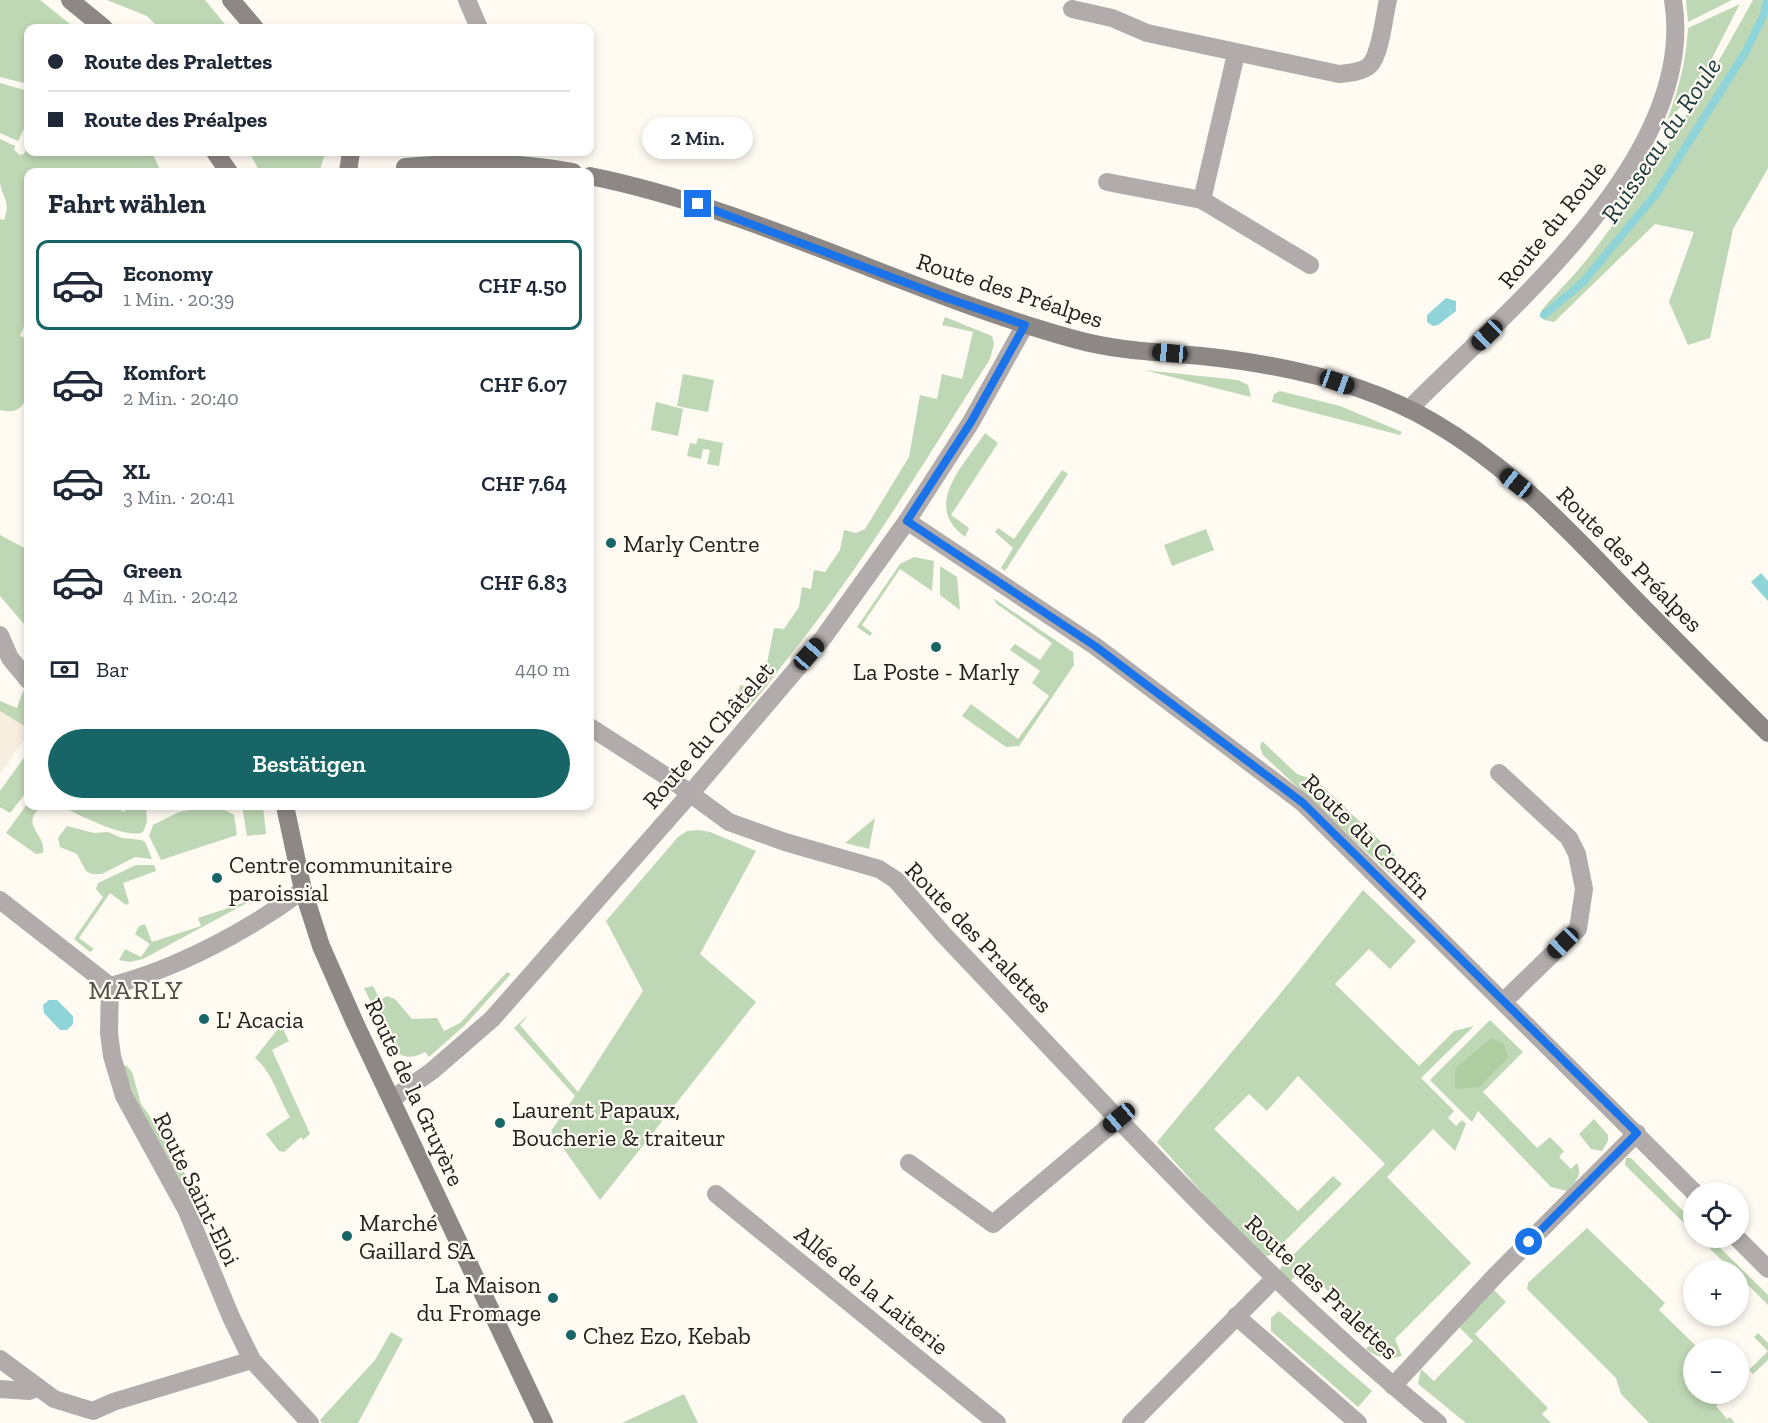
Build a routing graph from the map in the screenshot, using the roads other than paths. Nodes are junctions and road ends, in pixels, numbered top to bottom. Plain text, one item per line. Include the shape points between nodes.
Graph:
1 (70, 0) edge
2 (231, 0) edge
3 (467, 0) edge
4 (1388, 0) edge
5 (1673, 0) edge
6 (1072, 9) dead end
7 (99, 24) edge
8 (252, 24) edge
9 (477, 24) edge
10 (1236, 54) junction
11 (475, 157) edge
12 (404, 164) edge
13 (548, 168) edge
14 (594, 177) edge
15 (1107, 182) dead end
16 (1202, 201) junction
17 (1310, 265) dead end
18 (1025, 325) junction
19 (1409, 409) junction
20 (907, 521) junction
21 (0, 635) edge
22 (24, 675) edge
23 (594, 730) edge
24 (1768, 733) edge
25 (1499, 773) dead end
26 (690, 794) junction
27 (286, 810) edge
28 (303, 890) junction
29 (0, 900) edge
30 (110, 986) junction
31 (1503, 1002) junction
32 (392, 1099) junction
33 (1119, 1118) junction
34 (1637, 1133) junction
35 (909, 1163) dead end
36 (1684, 1182) edge
37 (716, 1194) dead end
38 (1747, 1248) edge
39 (1768, 1269) edge
40 (1274, 1279) junction
41 (1236, 1316) junction
42 (0, 1359) edge
43 (252, 1360) junction
44 (1393, 1386) junction
45 (38, 1388) junction
46 (0, 1389) edge
47 (310, 1423) edge
48 (544, 1423) edge
49 (997, 1423) edge
50 (1131, 1423) edge
51 (1358, 1423) edge
52 (1438, 1423) edge

1 - 7 main road
2 - 8 main road
3 - 9 street
4 - 10 street via 1376,54 1370,66 1358,71 1339,74
5 - 19 street, Route du Roule via 1675,42 1664,99 1623,177 1593,218 1510,313
6 - 10 street via 1113,18 1147,33
10 - 16 street
11 - 12 main road
11 - 13 main road
14 - 18 main road, Route des Préalpes via 698,204
15 - 16 street
16 - 17 street
18 - 19 main road, Route des Préalpes via 1122,349 1260,364 1337,382
18 - 20 street, Route du Châtelet via 971,422
19 - 24 main road, Route des Préalpes via 1459,439 1553,513
20 - 26 street, Route du Châtelet via 823,638
20 - 31 street, Route du Confin via 1095,646 1303,803
21 - 22 street via 10,658
23 - 26 street, Route des Pralettes
25 - 31 street via 1569,838 1577,854 1584,890 1578,929
26 - 32 street, Route du Châtelet via 492,1019 432,1071
26 - 33 street, Route des Pralettes via 738,826 872,867 896,880
27 - 28 main road, Route de la Gruyère
28 - 30 street via 271,913 171,966
28 - 32 main road, Route de la Gruyère via 321,946
29 - 30 street
30 - 43 street, Route Saint-Eloi via 109,1033 124,1096 187,1211
31 - 34 street, Route du Confin
32 - 48 main road, Route de la Gruyère
33 - 35 street via 993,1224
33 - 40 street, Route des Pralettes
34 - 36 street, Route du Confin
34 - 44 street, Route des Pralettes
37 - 49 street, Allée de la Laiterie
38 - 39 street
40 - 41 street
40 - 44 street, Route des Pralettes
41 - 50 street
41 - 51 street
42 - 45 street
43 - 45 street via 93,1411 54,1400
43 - 47 street, Route Saint-Eloi
44 - 52 street, Route des Pralettes
45 - 46 street

